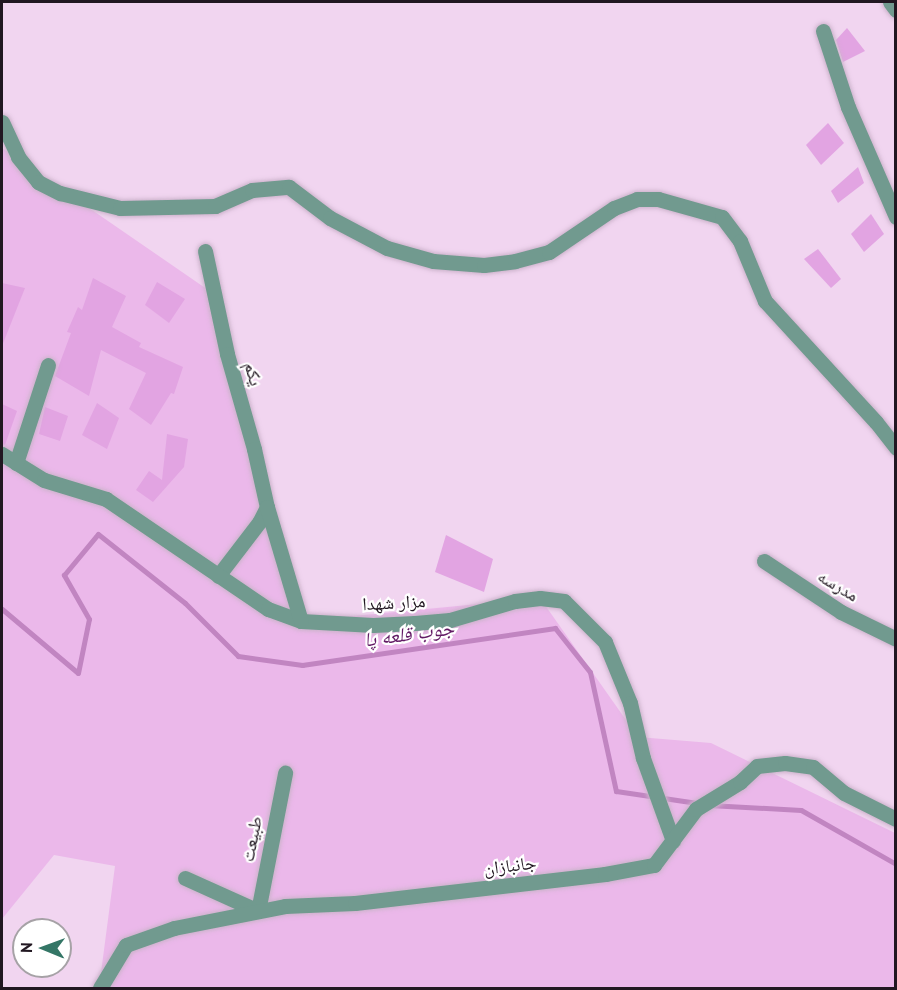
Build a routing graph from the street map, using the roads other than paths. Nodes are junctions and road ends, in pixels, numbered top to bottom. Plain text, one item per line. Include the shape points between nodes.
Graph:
1 (890, 2) edge
2 (896, 10) edge
3 (823, 31) dead end
4 (2, 122) edge
5 (896, 217) edge
6 (205, 251) dead end
7 (48, 365) dead end
8 (896, 448) edge
9 (2, 454) edge
10 (16, 463) junction
11 (267, 507) junction
12 (764, 561) dead end
13 (218, 576) junction
14 (301, 621) junction
15 (896, 639) edge
16 (285, 773) dead end
17 (896, 819) edge
18 (673, 841) junction
19 (185, 878) dead end
20 (258, 911) junction
21 (100, 988) edge

1 - 2 street
3 - 5 street via 848,107
4 - 8 street via 18,157 38,182 60,193 120,208 214,206 252,190 289,187 330,218 387,248 433,261 484,265 549,252 614,208 637,199 658,199 722,217 740,241 765,301
6 - 11 street, یکم
7 - 10 street
9 - 10 street, مزار شهدا
10 - 13 street, مزار شهدا via 44,480 106,499
11 - 13 street
11 - 14 street, یکم
12 - 15 street, مدرسه via 841,612
13 - 14 street, مزار شهدا via 268,609
14 - 18 street, مزار شهدا via 351,625 415,623 450,620 515,601 564,601 605,642 630,703
16 - 20 street, طبیعت
17 - 18 street, جانبازان via 844,793 813,767 785,763 757,766 740,782 696,809
18 - 20 street, جانبازان via 654,865 634,869
19 - 20 street
20 - 21 street, جانبازان via 174,928 126,945

